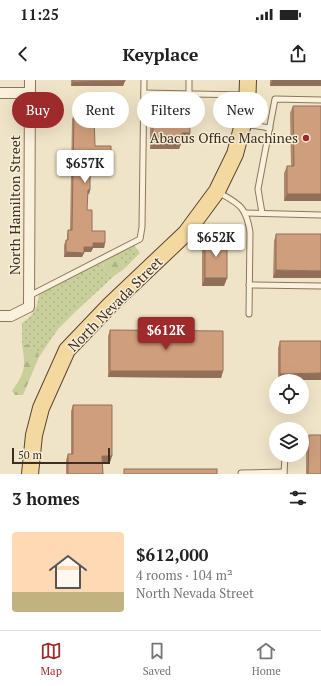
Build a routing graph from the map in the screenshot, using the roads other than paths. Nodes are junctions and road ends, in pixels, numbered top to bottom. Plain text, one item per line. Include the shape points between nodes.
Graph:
1 (30, 80) edge
2 (144, 80) edge
3 (189, 80) edge
4 (248, 87) edge
5 (30, 92) edge
6 (144, 92) edge
7 (189, 92) edge
8 (205, 92) edge
9 (0, 93) edge
10 (12, 93) edge
11 (321, 100) edge
12 (30, 128) edge
13 (143, 128) edge
14 (242, 128) edge
15 (270, 128) joint
16 (217, 190) junction
17 (245, 213) junction
18 (262, 213) junction
19 (321, 215) edge
20 (249, 285) junction
21 (321, 286) edge
22 (29, 302) junction
23 (249, 314) dead end
24 (0, 316) edge
25 (285, 462) edge
26 (241, 473) dead end
27 (284, 473) edge
28 (30, 474) edge

1 - 5 street, North Hamilton Street
2 - 6 lane
3 - 7 lane
4 - 8 lane
9 - 10 street
11 - 15 lane via 275,99
12 - 22 street, North Hamilton Street
13 - 22 lane via 140,239
14 - 16 main road, North Nevada Street via 235,154
15 - 18 lane via 258,189
16 - 17 lane via 240,205
16 - 28 main road, North Nevada Street via 186,233 67,350 41,408 34,435
17 - 18 lane
17 - 20 lane via 250,232
18 - 19 lane
20 - 21 lane
20 - 23 lane
22 - 24 street via 11,316
25 - 27 lane
26 - 27 lane

